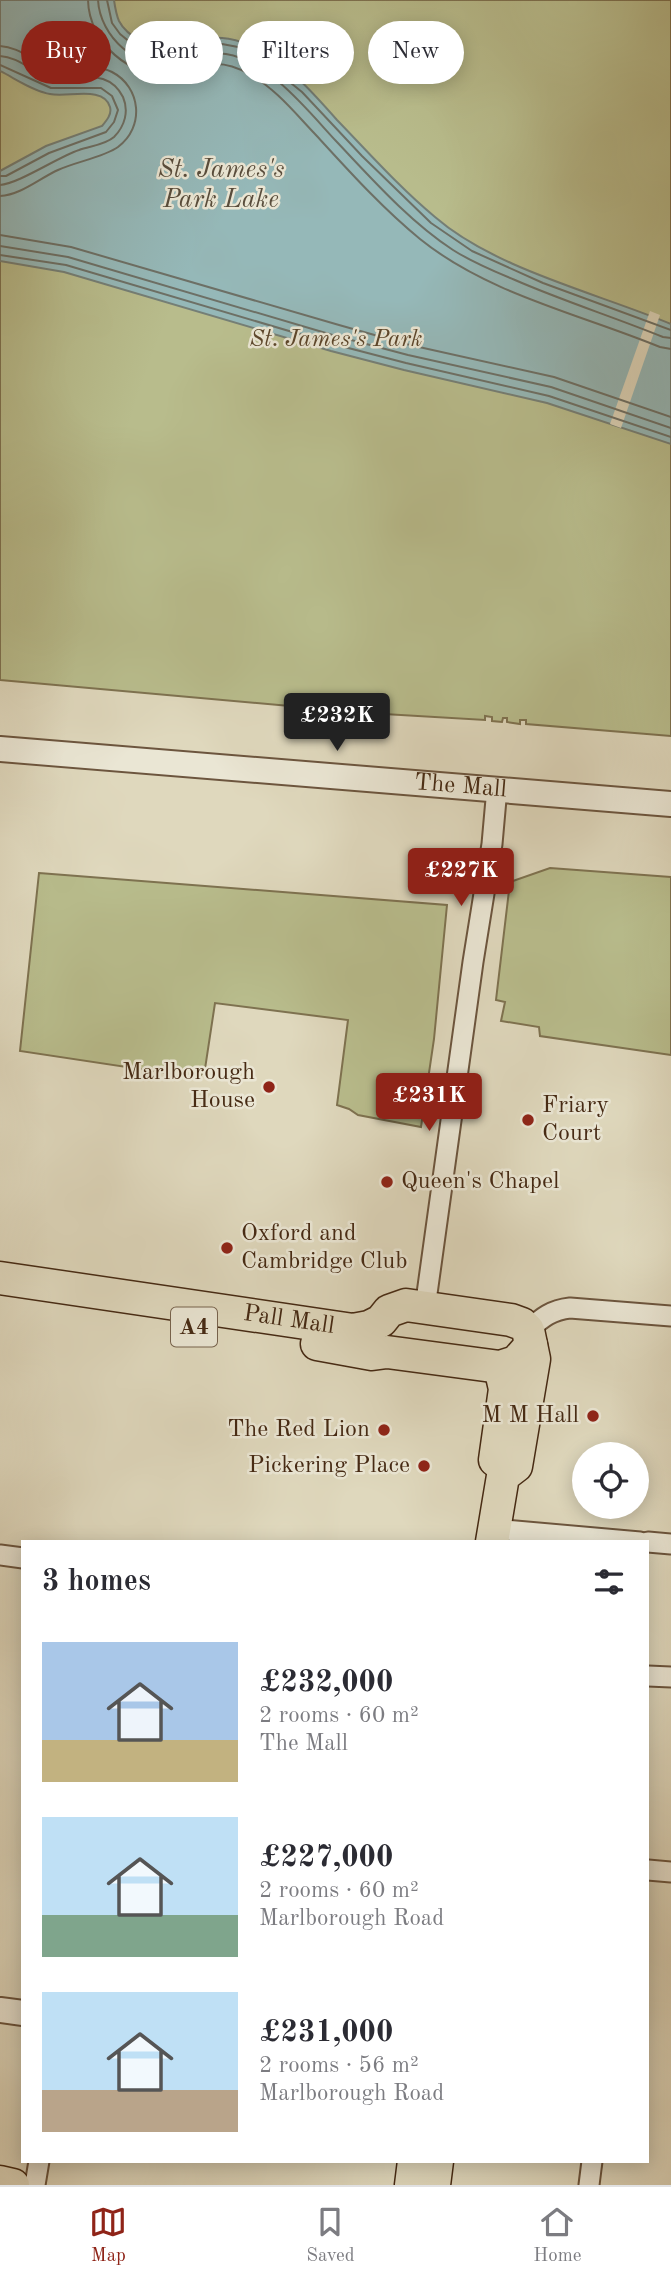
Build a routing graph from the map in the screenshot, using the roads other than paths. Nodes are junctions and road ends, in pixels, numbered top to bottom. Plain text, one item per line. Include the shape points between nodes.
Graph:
1 (0, 749) edge
2 (497, 788) junction
3 (671, 804) edge
4 (0, 1278) edge
5 (0, 1299) edge
6 (425, 1308) junction
7 (671, 1316) edge
8 (381, 1321) junction
9 (529, 1338) junction
10 (387, 1352) junction
11 (500, 1367) junction
12 (503, 1476) junction
13 (493, 1536) edge
14 (591, 1540) edge
15 (649, 1542) edge
16 (671, 1544) edge
17 (0, 1555) edge
18 (21, 1558) edge
19 (649, 1676) edge
20 (671, 1677) edge
21 (649, 1870) edge
22 (671, 1872) edge
23 (0, 2010) edge
24 (21, 2013) edge
25 (39, 2163) edge
26 (414, 2163) edge
27 (437, 2163) edge
28 (592, 2163) edge
29 (0, 2182) edge
30 (13, 2185) edge
31 (35, 2185) edge
32 (411, 2185) edge
33 (434, 2185) edge
34 (589, 2185) edge

1 - 2 street, The Mall
2 - 3 street, The Mall
2 - 6 street
4 - 8 main road, Pall Mall / A4 via 353,1330
5 - 10 main road, Pall Mall / A4 via 372,1354
6 - 8 main road, Pall Mall / A4 via 397,1307
6 - 9 main road, Pall Mall / A4 via 511,1320 522,1324
7 - 9 street via 555,1309 542,1317
8 - 10 main road via 379,1332
9 - 11 main road via 516,1362
9 - 12 main road via 534,1359 516,1466
10 - 11 main road, Pall Mall / A4
11 - 12 main road via 505,1389 495,1464
12 - 13 main road
13 - 14 street
15 - 16 street
17 - 18 street
19 - 20 street
21 - 22 street
23 - 24 street
25 - 31 street
26 - 32 main road
27 - 33 main road
28 - 34 street
29 - 30 main road

